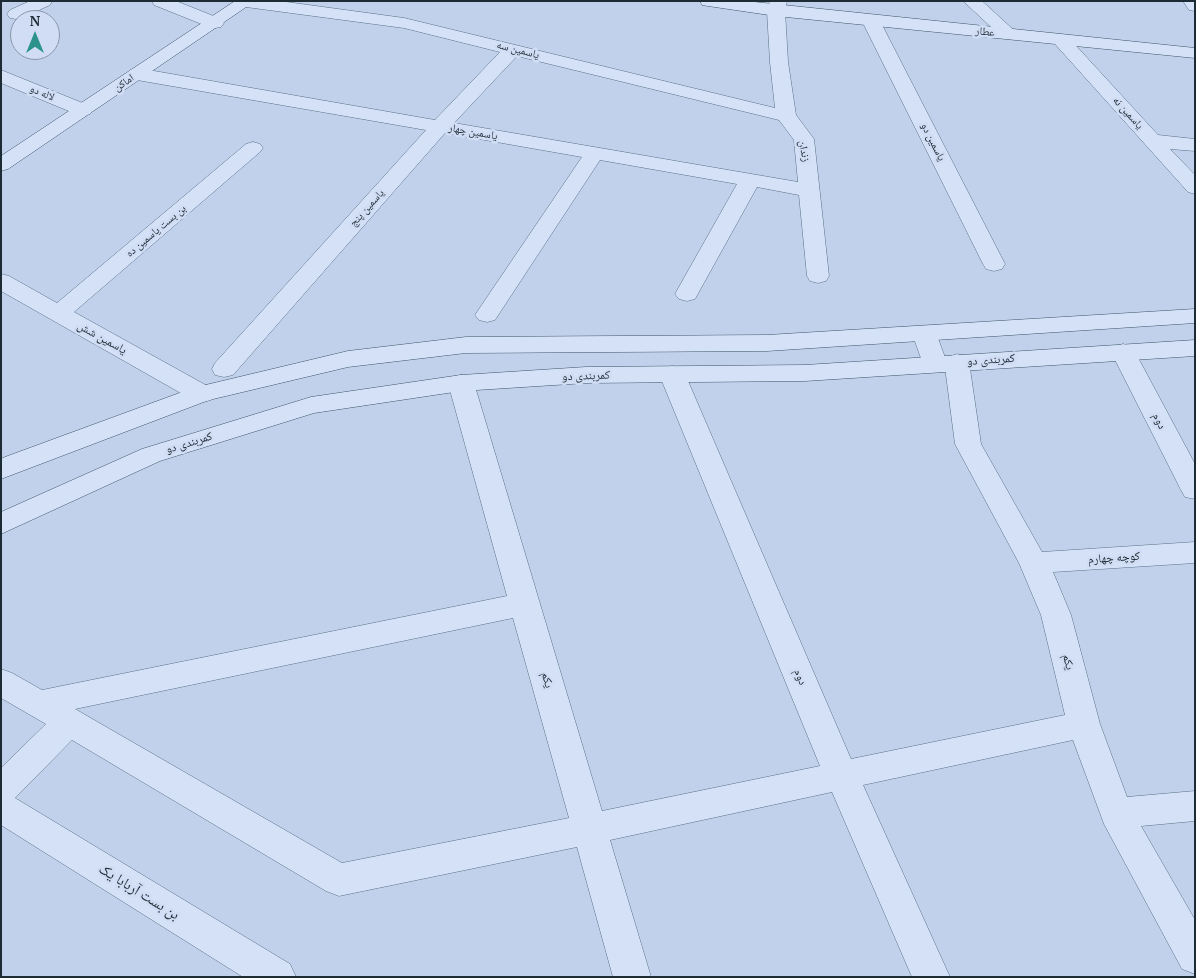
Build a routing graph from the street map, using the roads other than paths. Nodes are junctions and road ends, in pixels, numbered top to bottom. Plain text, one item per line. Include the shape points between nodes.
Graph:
1 (44, 1) edge
2 (160, 1) edge
3 (708, 1) edge
4 (971, 1) edge
5 (1191, 1) edge
6 (247, 2) edge
7 (777, 6) edge
8 (1195, 6) edge
9 (25, 10) edge
10 (871, 21) junction
11 (215, 23) junction
12 (1009, 34) junction
13 (1061, 40) junction
14 (513, 49) junction
15 (1195, 53) edge
16 (137, 74) junction
17 (1, 76) edge
18 (83, 110) junction
19 (786, 116) junction
20 (440, 126) junction
21 (1154, 141) junction
22 (1195, 145) edge
23 (253, 148) dead end
24 (595, 153) junction
25 (1, 165) edge
26 (750, 180) junction
27 (1195, 188) edge
28 (809, 190) junction
29 (994, 264) dead end
30 (818, 276) dead end
31 (1, 282) edge
32 (687, 294) dead end
33 (59, 314) junction
34 (487, 315) dead end
35 (1195, 316) edge
36 (924, 333) junction
37 (1195, 348) edge
38 (1123, 352) junction
39 (946, 363) junction
40 (224, 369) dead end
41 (672, 374) junction
42 (461, 383) junction
43 (202, 394) junction
44 (1, 470) edge
45 (1195, 490) edge
46 (1, 524) edge
47 (1195, 552) edge
48 (1034, 563) junction
49 (525, 604) junction
50 (1, 682) edge
51 (38, 704) junction
52 (69, 722) junction
53 (1084, 724) junction
54 (841, 775) junction
55 (1, 790) edge
56 (1195, 806) edge
57 (1, 807) edge
58 (1116, 813) junction
59 (590, 829) junction
60 (1195, 956) edge
61 (276, 977) edge
62 (632, 977) edge
63 (931, 977) edge

1 - 9 street
2 - 11 street
3 - 7 street, عطار
4 - 12 street
5 - 8 street
6 - 11 street, اماکن
6 - 14 street, یاسمین سه via 404,23
7 - 10 street, عطار
7 - 19 street via 779,62
10 - 12 street, عطار
10 - 29 street, یاسمین دو
11 - 16 street, اماکن
12 - 13 street, عطار
13 - 15 street, عطار
13 - 21 street, یاسمین نه
14 - 19 street, یاسمین سه
14 - 20 street, یاسمین پنج
16 - 18 street, اماکن
16 - 20 street, یاسمین چهار
17 - 18 street, لاله دو
18 - 25 street, اماکن
19 - 28 street, زندان via 804,139
20 - 24 street, یاسمین چهار
20 - 40 street, یاسمین پنج
21 - 22 street
21 - 27 street, یاسمین نه
23 - 33 street, بن بست یاسمین ده
24 - 26 street, یاسمین چهار
24 - 34 street
26 - 28 street, یاسمین چهار
26 - 32 street
28 - 30 street, زندان
31 - 33 street, یاسمین شش
33 - 43 street, یاسمین شش
35 - 36 street
36 - 39 street, یکم
36 - 43 street via 767,343 466,345 348,359
37 - 38 street, کمربندی دو
38 - 39 street, کمربندی دو
38 - 45 street, دوم
39 - 41 street, کمربندی دو via 805,373
39 - 48 street, یکم via 968,444
41 - 42 street, کمربندی دو via 586,375
41 - 54 street, دوم
42 - 46 street, کمربندی دو via 311,405 151,455
42 - 49 street, یکم
43 - 44 street
47 - 48 street, کوچه چهارم
48 - 53 street, یکم via 1056,616
49 - 51 street
49 - 59 street, یکم
50 - 51 street
51 - 52 street
52 - 55 street
52 - 59 street via 340,880
53 - 54 street
53 - 58 street, یکم
54 - 59 street
54 - 63 street, دوم
56 - 58 street
57 - 61 street, بن بست آربابا یک
58 - 60 street, یکم
59 - 62 street, یکم

